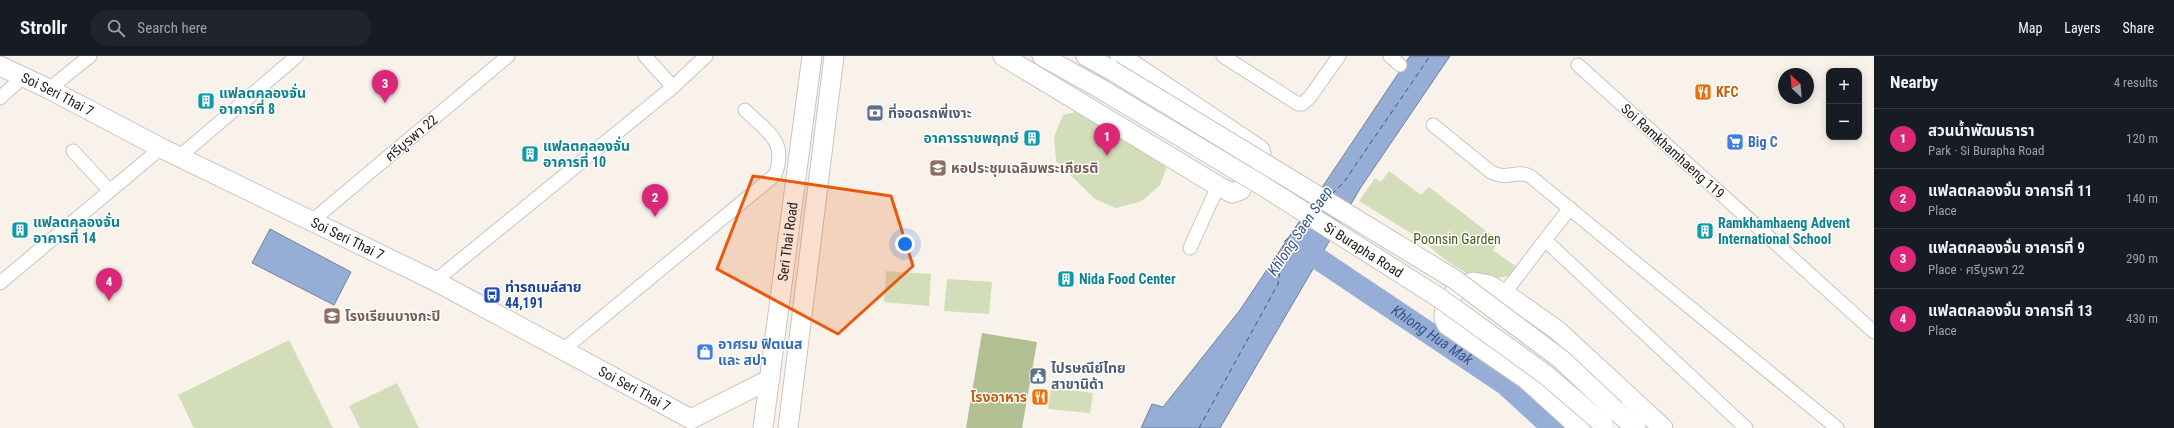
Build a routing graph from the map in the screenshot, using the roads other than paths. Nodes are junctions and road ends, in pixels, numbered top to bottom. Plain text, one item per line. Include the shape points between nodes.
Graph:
1 (90, 56) edge
2 (297, 56) edge
3 (508, 56) edge
4 (645, 56) edge
5 (706, 56) edge
6 (812, 56) edge
7 (834, 56) edge
8 (1003, 56) edge
9 (1042, 56) edge
10 (1086, 56) edge
11 (1224, 56) edge
12 (1339, 56) edge
13 (1390, 56) edge
14 (75, 61) edge
15 (1115, 63) edge
16 (1400, 65) dead end
17 (1578, 65) dead end
18 (0, 66) edge
19 (23, 77) junction
20 (673, 86) junction
21 (49, 89) junction
22 (0, 98) edge
23 (745, 110) dead end
24 (1433, 125) dead end
25 (161, 148) junction
26 (73, 151) dead end
27 (179, 157) junction
28 (1218, 186) junction
29 (110, 191) junction
30 (1570, 208) junction
31 (313, 220) junction
32 (1545, 240) junction
33 (1190, 248) dead end
34 (435, 281) junction
35 (0, 282) edge
36 (1504, 294) junction
37 (1874, 332) edge
38 (564, 349) junction
39 (770, 379) junction
40 (694, 423) edge
41 (1605, 426) edge
42 (762, 428) edge
43 (788, 428) edge
44 (1580, 428) edge
45 (1636, 428) edge
46 (1663, 428) edge
47 (1746, 428) edge
48 (1837, 428) edge

1 - 14 street
2 - 27 street
3 - 31 street, ศรีบูรพา 22
4 - 20 street
5 - 20 street
6 - 39 street, Seri Thai Road
7 - 43 street, Seri Thai Road
8 - 28 street
9 - 41 street, Si Burapha Road, bridge via 1250,178 1438,297 1546,375
10 - 15 street, Si Burapha Road
11 - 12 street via 1298,104 1302,104 1310,97
13 - 16 street
14 - 21 street
15 - 28 street via 1260,150 1261,154 1241,190 1232,193
15 - 45 street, Si Burapha Road, bridge via 1454,280 1562,360
17 - 37 street, Soi Ramkhamhaeng 119
18 - 19 street, Soi Seri Thai 7
19 - 21 street, Soi Seri Thai 7
19 - 22 street
20 - 34 street
21 - 25 street, Soi Seri Thai 7
23 - 38 street via 776,141 780,157 774,175
24 - 30 street via 1491,172 1500,177 1525,173
25 - 27 street, Soi Seri Thai 7
25 - 29 street
26 - 29 street
27 - 31 street, Soi Seri Thai 7
28 - 33 street
29 - 35 street
30 - 32 street
30 - 48 street
31 - 34 street, Soi Seri Thai 7
32 - 36 street
32 - 47 street
34 - 38 street, Soi Seri Thai 7
36 - 44 street via 1482,283 1474,282 1458,287 1445,306 1444,318 1447,325 1526,379
36 - 46 street via 1557,330
38 - 40 street, Soi Seri Thai 7
39 - 40 street, Soi Seri Thai 7
39 - 42 street, Seri Thai Road

